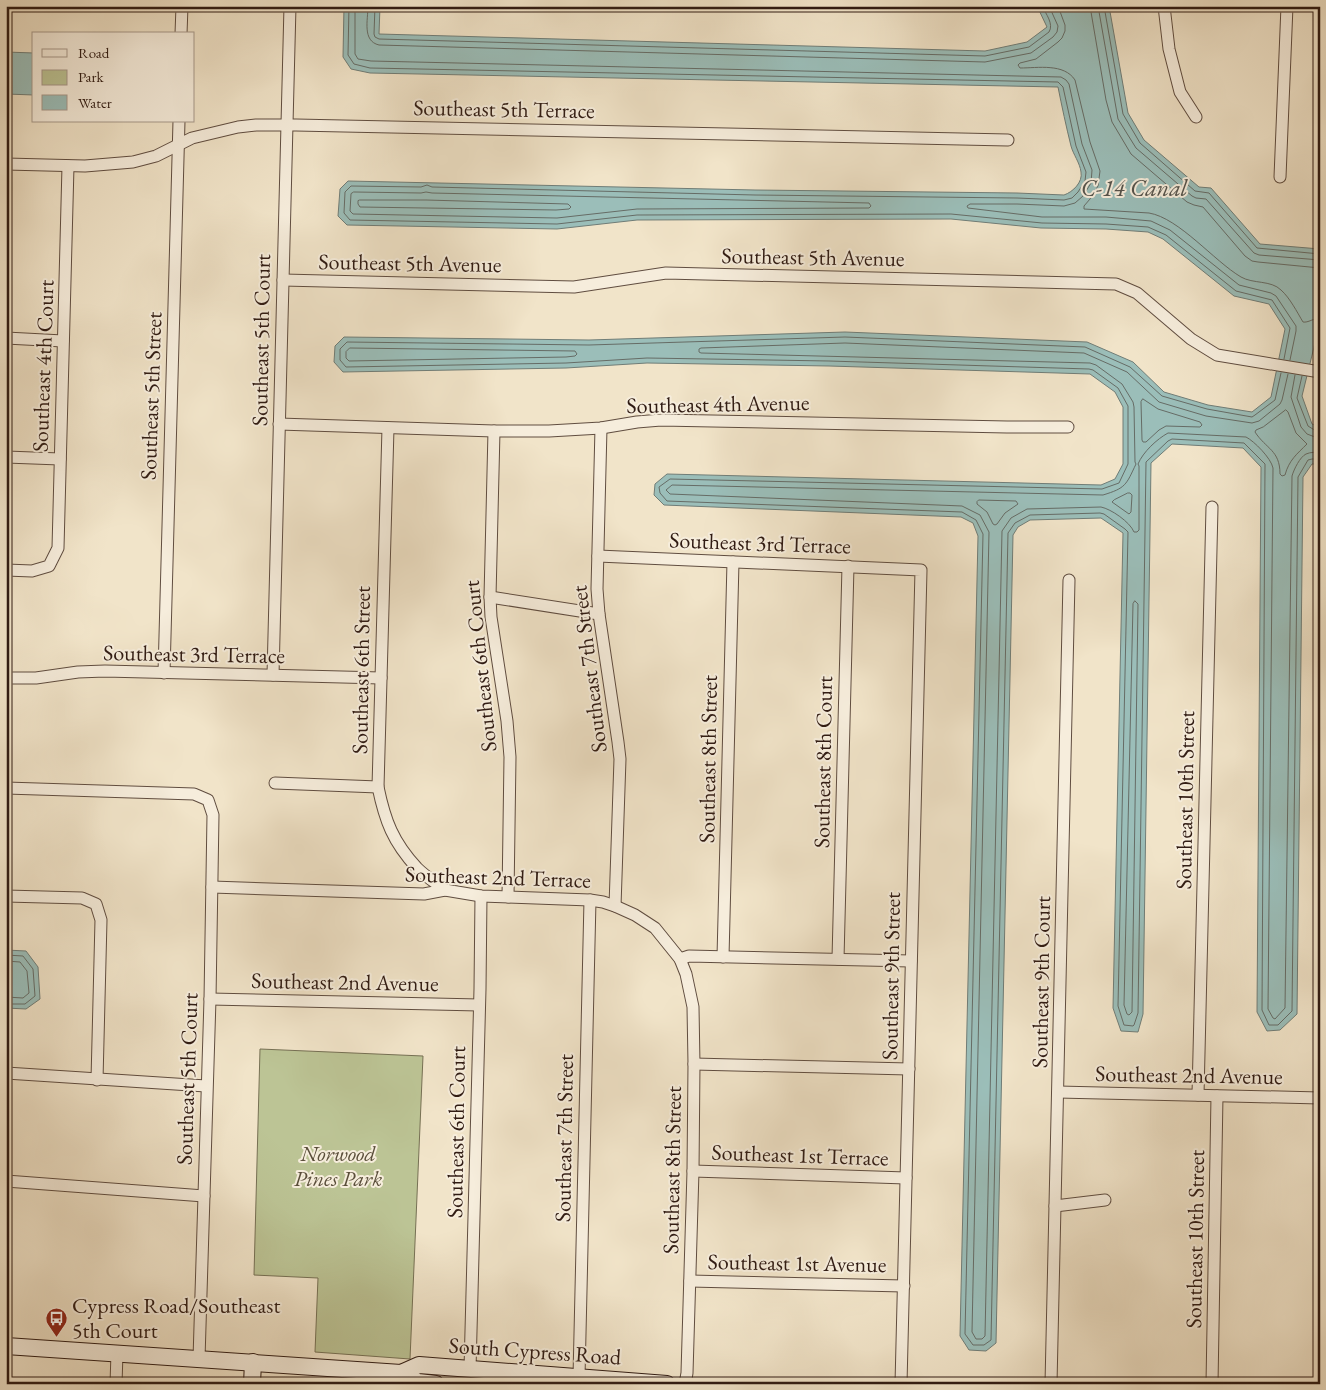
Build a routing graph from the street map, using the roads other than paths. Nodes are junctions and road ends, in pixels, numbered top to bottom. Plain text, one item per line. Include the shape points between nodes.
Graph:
1 (182, 6) edge
2 (290, 6) edge
3 (1164, 6) edge
4 (1287, 6) edge
5 (181, 32) edge
6 (1196, 117) dead end
7 (179, 122) edge
8 (287, 125) junction
9 (1008, 140) dead end
10 (178, 146) junction
11 (6, 164) edge
12 (68, 166) junction
13 (1280, 177) dead end
14 (283, 280) junction
15 (6, 338) edge
16 (64, 341) junction
17 (1317, 372) edge
18 (279, 424) junction
19 (1068, 427) dead end
20 (388, 428) junction
21 (602, 428) junction
22 (494, 431) junction
23 (6, 457) edge
24 (60, 459) junction
25 (1212, 506) dead end
26 (598, 556) junction
27 (733, 562) junction
28 (848, 566) junction
29 (6, 570) edge
30 (921, 570) joint
31 (1069, 580) dead end
32 (490, 597) junction
33 (599, 614) junction
34 (164, 673) junction
35 (273, 675) junction
36 (6, 678) edge
37 (381, 678) junction
38 (275, 783) dead end
39 (378, 787) junction
40 (6, 788) edge
41 (212, 887) junction
42 (445, 890) junction
43 (6, 896) edge
44 (481, 896) junction
45 (508, 897) junction
46 (590, 900) junction
47 (615, 906) junction
48 (723, 957) junction
49 (680, 959) junction
50 (838, 959) junction
51 (911, 961) junction
52 (210, 999) junction
53 (479, 1004) junction
54 (694, 1064) junction
55 (909, 1069) junction
56 (6, 1073) edge
57 (97, 1080) junction
58 (206, 1086) junction
59 (1058, 1092) junction
60 (1198, 1095) junction
61 (1217, 1096) junction
62 (1320, 1098) edge
63 (692, 1172) junction
64 (906, 1178) junction
65 (6, 1181) edge
66 (204, 1196) junction
67 (1105, 1200) dead end
68 (1055, 1206) junction
69 (690, 1281) junction
70 (904, 1286) junction
71 (6, 1346) edge
72 (117, 1354) junction
73 (199, 1359) junction
74 (253, 1362) junction
75 (470, 1369) junction
76 (401, 1373) junction
77 (579, 1377) junction
78 (116, 1384) edge
79 (252, 1384) edge
80 (436, 1384) edge
81 (667, 1384) edge
82 (685, 1384) edge
83 (902, 1384) edge
84 (1051, 1384) edge
85 (1212, 1384) edge

1 - 5 street
2 - 8 street, Southeast 5th Court
3 - 6 street via 1169,49 1180,92
4 - 13 street
7 - 10 street, Southeast 5th Street
8 - 9 street, Southeast 5th Terrace
8 - 10 street, Southeast 5th Terrace via 238,128 192,138
8 - 14 street, Southeast 5th Court
10 - 12 street, Southeast 5th Terrace via 134,162
10 - 34 street, Southeast 5th Street
11 - 12 street, Southeast 5th Terrace
12 - 16 street, Southeast 4th Court
14 - 17 street, Southeast 5th Avenue via 574,287 666,273 1116,284 1137,293 1192,339 1217,355
14 - 18 street, Southeast 5th Court
15 - 16 street
16 - 24 street, Southeast 4th Court
18 - 20 street, Southeast 4th Avenue
18 - 35 street, Southeast 5th Court
19 - 21 street, Southeast 4th Avenue via 670,420
20 - 22 street, Southeast 4th Avenue
20 - 37 street, Southeast 6th Street
21 - 22 street, Southeast 4th Avenue
21 - 26 street, Southeast 7th Street
22 - 32 street, Southeast 6th Court
23 - 24 street
24 - 29 street, Southeast 4th Court via 58,548 49,566 32,571
25 - 60 street, Southeast 10th Street
26 - 27 street, Southeast 3rd Terrace
26 - 33 street, Southeast 7th Street
27 - 28 street, Southeast 3rd Terrace
27 - 48 street, Southeast 8th Street
28 - 30 street, Southeast 3rd Terrace
28 - 50 street, Southeast 8th Court
30 - 51 street, Southeast 9th Street
31 - 59 street, Southeast 9th Court
32 - 33 street
32 - 45 street, Southeast 6th Court via 510,757
33 - 47 street, Southeast 7th Street via 620,759
34 - 35 street, Southeast 3rd Terrace
34 - 36 street, Southeast 3rd Terrace via 78,672
35 - 37 street, Southeast 3rd Terrace
37 - 39 street, Southeast 6th Street
38 - 39 street
39 - 42 street, Southeast 6th Street via 393,835 418,869
40 - 41 street, Southeast 5th Court via 194,794 208,800 213,815
41 - 42 street, Southeast 2nd Terrace via 424,894
41 - 52 street, Southeast 5th Court
42 - 44 street, Southeast 2nd Terrace
43 - 57 street via 82,898 96,904 102,920
44 - 45 street, Southeast 2nd Terrace
44 - 53 street, Southeast 6th Court
45 - 46 street, Southeast 2nd Terrace
46 - 47 street, Southeast 2nd Terrace
46 - 77 street, Southeast 7th Street
47 - 49 street, Southeast 2nd Terrace via 655,928
48 - 49 street via 690,956
48 - 50 street
49 - 54 street, Southeast 8th Street via 693,1007
50 - 51 street
51 - 55 street, Southeast 9th Street
52 - 53 street, Southeast 2nd Avenue
52 - 58 street, Southeast 5th Court
53 - 75 street, Southeast 6th Court
54 - 55 street
54 - 63 street, Southeast 8th Street
55 - 64 street, Southeast 9th Street
56 - 57 street
57 - 58 street
58 - 66 street, Southeast 5th Court
59 - 60 street, Southeast 2nd Avenue
59 - 68 street, Southeast 9th Court
60 - 61 street, Southeast 2nd Avenue
61 - 62 street, Southeast 2nd Avenue
61 - 85 street, Southeast 10th Street
63 - 64 street, Southeast 1st Terrace
63 - 69 street, Southeast 8th Street
64 - 70 street, Southeast 9th Street
65 - 66 street
66 - 73 street, Southeast 5th Court
67 - 68 street
68 - 84 street, Southeast 9th Court
69 - 70 street, Southeast 1st Avenue
69 - 82 street, Southeast 8th Street
70 - 83 street, Southeast 9th Street
71 - 72 street, South Cypress Road
72 - 73 street, South Cypress Road
72 - 78 street
73 - 74 street, South Cypress Road
74 - 76 street, South Cypress Road
74 - 79 street
75 - 76 street, South Cypress Road via 419,1366
75 - 77 street, South Cypress Road
76 - 80 street, South Cypress Road via 418,1382
77 - 81 street, South Cypress Road

